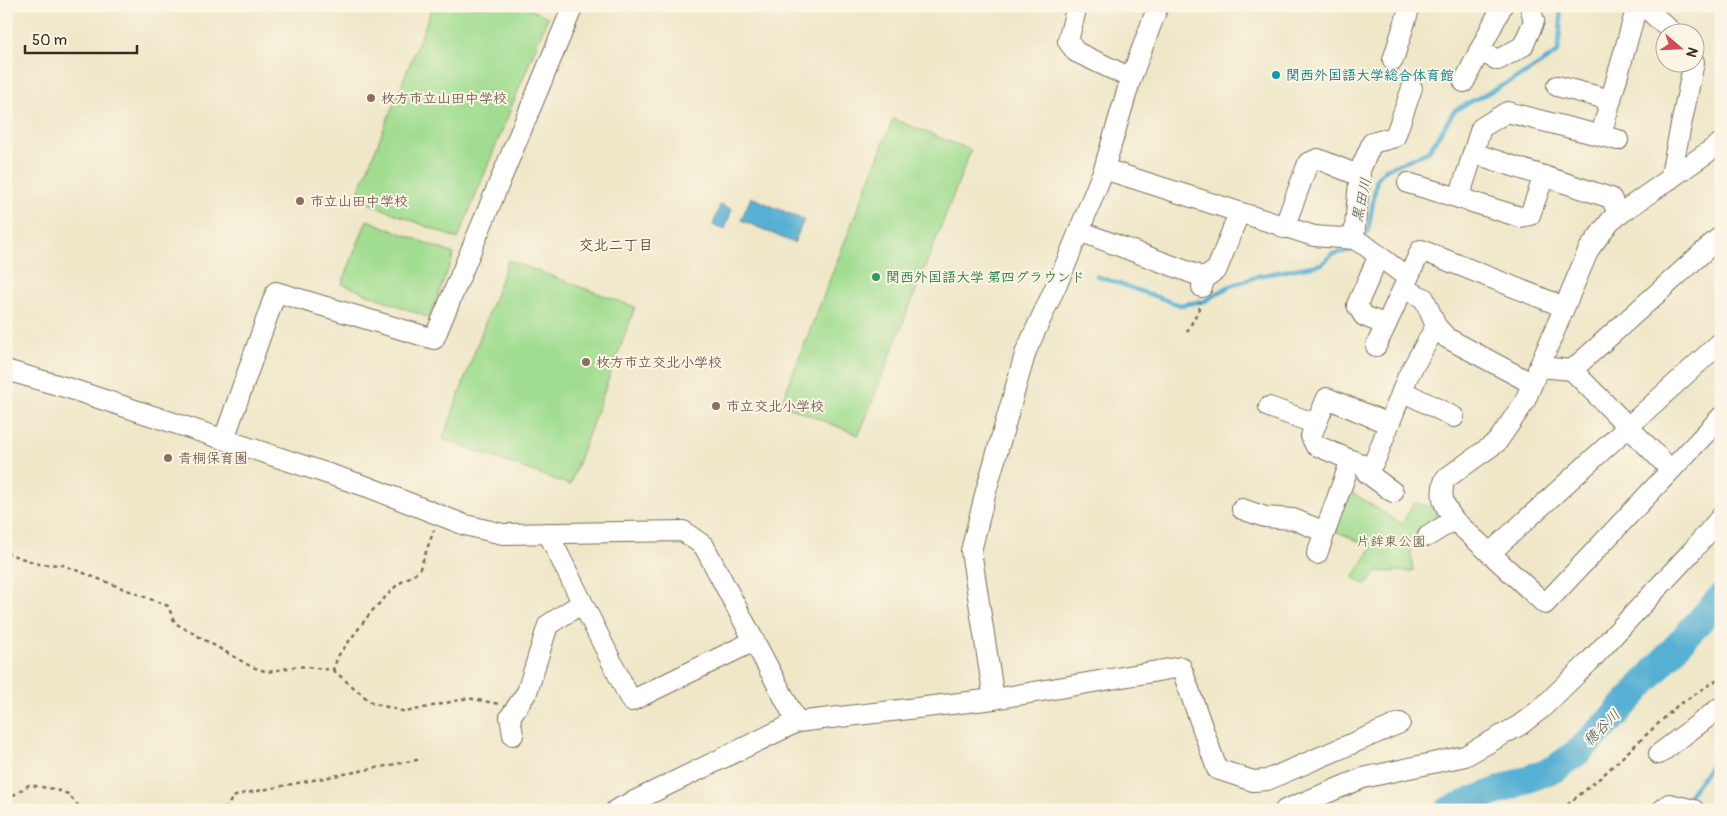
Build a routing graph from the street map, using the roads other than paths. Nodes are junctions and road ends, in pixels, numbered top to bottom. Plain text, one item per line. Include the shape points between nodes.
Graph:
1 (573, 6) edge
2 (1077, 6) edge
3 (1158, 6) edge
4 (1410, 6) edge
5 (1502, 6) edge
6 (1530, 6) edge
7 (1637, 6) edge
8 (1644, 6) edge
9 (1661, 22) edge
10 (1479, 51) junction
11 (1393, 60) dead end
12 (1692, 72) edge
13 (1131, 78) junction
14 (1464, 82) dead end
15 (1557, 86) dead end
16 (1412, 88) dead end
17 (1611, 100) junction
18 (1721, 143) edge
19 (1473, 153) junction
20 (1104, 169) junction
21 (1360, 176) junction
22 (1544, 176) junction
23 (1670, 180) junction
24 (1408, 183) dead end
25 (1460, 198) junction
26 (1239, 213) junction
27 (1619, 215) junction
28 (1284, 228) junction
29 (1079, 231) junction
30 (1721, 236) edge
31 (1364, 245) junction
32 (1406, 283) junction
33 (1564, 307) junction
34 (1386, 325) junction
35 (1436, 326) junction
36 (1721, 342) edge
37 (1376, 346) dead end
38 (6, 370) edge
39 (1572, 370) junction
40 (1535, 375) junction
41 (1402, 391) junction
42 (1269, 407) dead end
43 (1454, 416) dead end
44 (1721, 417) edge
45 (1316, 424) junction
46 (1389, 424) junction
47 (1628, 427) junction
48 (224, 439) junction
49 (1351, 460) junction
50 (1370, 468) junction
51 (1671, 470) junction
52 (1393, 492) dead end
53 (1242, 509) dead end
54 (1721, 517) edge
55 (1454, 520) junction
56 (1325, 532) junction
57 (548, 533) junction
58 (1428, 536) dead end
59 (1490, 553) junction
60 (1317, 554) dead end
61 (582, 603) junction
62 (754, 641) junction
63 (994, 699) junction
64 (1721, 707) edge
65 (797, 722) junction
66 (1400, 722) dead end
67 (511, 726) road end
68 (1659, 754) dead end
69 (616, 810) edge
70 (1285, 810) edge
71 (1662, 810) edge
72 (1694, 810) edge

1 - 48 street via 434,339 276,292
2 - 13 street via 1068,41 1076,52
3 - 13 street
4 - 11 street
5 - 10 street
6 - 10 street via 1534,20 1523,46 1498,60
7 - 17 street
8 - 9 street
10 - 14 street
12 - 23 street
13 - 20 street
15 - 17 street
16 - 21 street via 1395,136 1372,143
17 - 19 street via 1610,138 1507,112 1481,128
18 - 23 street
19 - 22 street
19 - 25 street
20 - 26 street
20 - 29 street
21 - 28 street via 1318,159 1308,163
21 - 31 street
22 - 25 street via 1530,215 1520,217
22 - 27 street via 1611,198
23 - 27 street
24 - 25 street
26 - 28 street
26 - 29 street via 1217,269 1204,283
27 - 33 street via 1611,220 1589,248
28 - 31 street
29 - 63 street via 1026,351 971,552
30 - 39 street
31 - 32 street
31 - 34 street via 1357,305 1364,316
32 - 33 street via 1421,250
32 - 34 street
32 - 35 street via 1424,298
33 - 40 street
34 - 37 street
35 - 40 street via 1447,338
35 - 41 street
36 - 47 street
38 - 48 street
39 - 40 street
39 - 47 street
40 - 55 street via 1524,403 1497,442 1445,480 1443,502
41 - 43 street
41 - 46 street
42 - 45 street
44 - 51 street
45 - 46 street via 1327,398
45 - 49 street via 1311,436 1315,446
46 - 50 street
47 - 51 street
47 - 59 street
48 - 57 street via 382,491 465,525 503,534
49 - 50 street
49 - 56 street
50 - 52 street via 1367,472
51 - 59 street via 1544,604
53 - 56 street via 1265,517 1293,519
54 - 70 street via 1589,662 1520,725 1465,756 1363,778
55 - 58 street
55 - 59 street
56 - 60 street
57 - 61 street
57 - 62 street via 683,530 704,546
61 - 62 street via 631,701
61 - 67 street via 548,625 527,692
62 - 65 street
63 - 65 street
63 - 66 street via 1181,667 1217,770 1253,780 1268,780
64 - 68 street
65 - 69 street
71 - 72 street via 1669,804

